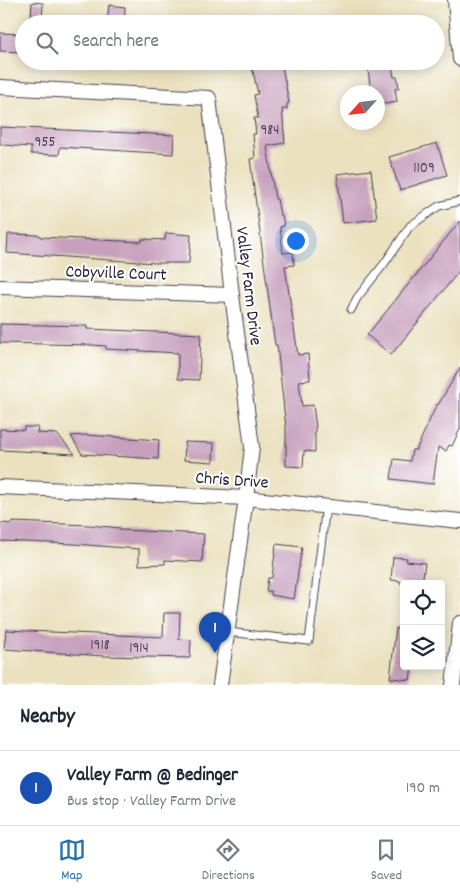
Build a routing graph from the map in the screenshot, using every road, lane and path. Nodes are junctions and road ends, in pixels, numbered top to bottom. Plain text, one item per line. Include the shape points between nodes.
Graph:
1 (455, 0) edge
2 (460, 59) edge
3 (0, 87) edge
4 (460, 201) edge
5 (0, 287) edge
6 (232, 295) junction
7 (351, 310) dead end
8 (0, 487) edge
9 (246, 498) junction
10 (326, 506) junction
11 (460, 521) edge
12 (460, 623) edge
13 (227, 632) junction
14 (220, 685) edge
15 (453, 685) edge

1 - 2 street
3 - 6 street, Valley Farm Drive via 209,98
4 - 7 lane via 439,206 410,226
5 - 6 street, Cobyville Court
6 - 9 street, Valley Farm Drive via 252,447
8 - 9 street, Chris Drive
9 - 10 street, Chris Drive
9 - 13 street, Valley Farm Drive
10 - 11 street, Chris Drive
10 - 13 lane via 309,641
12 - 15 street
13 - 14 street, Valley Farm Drive

